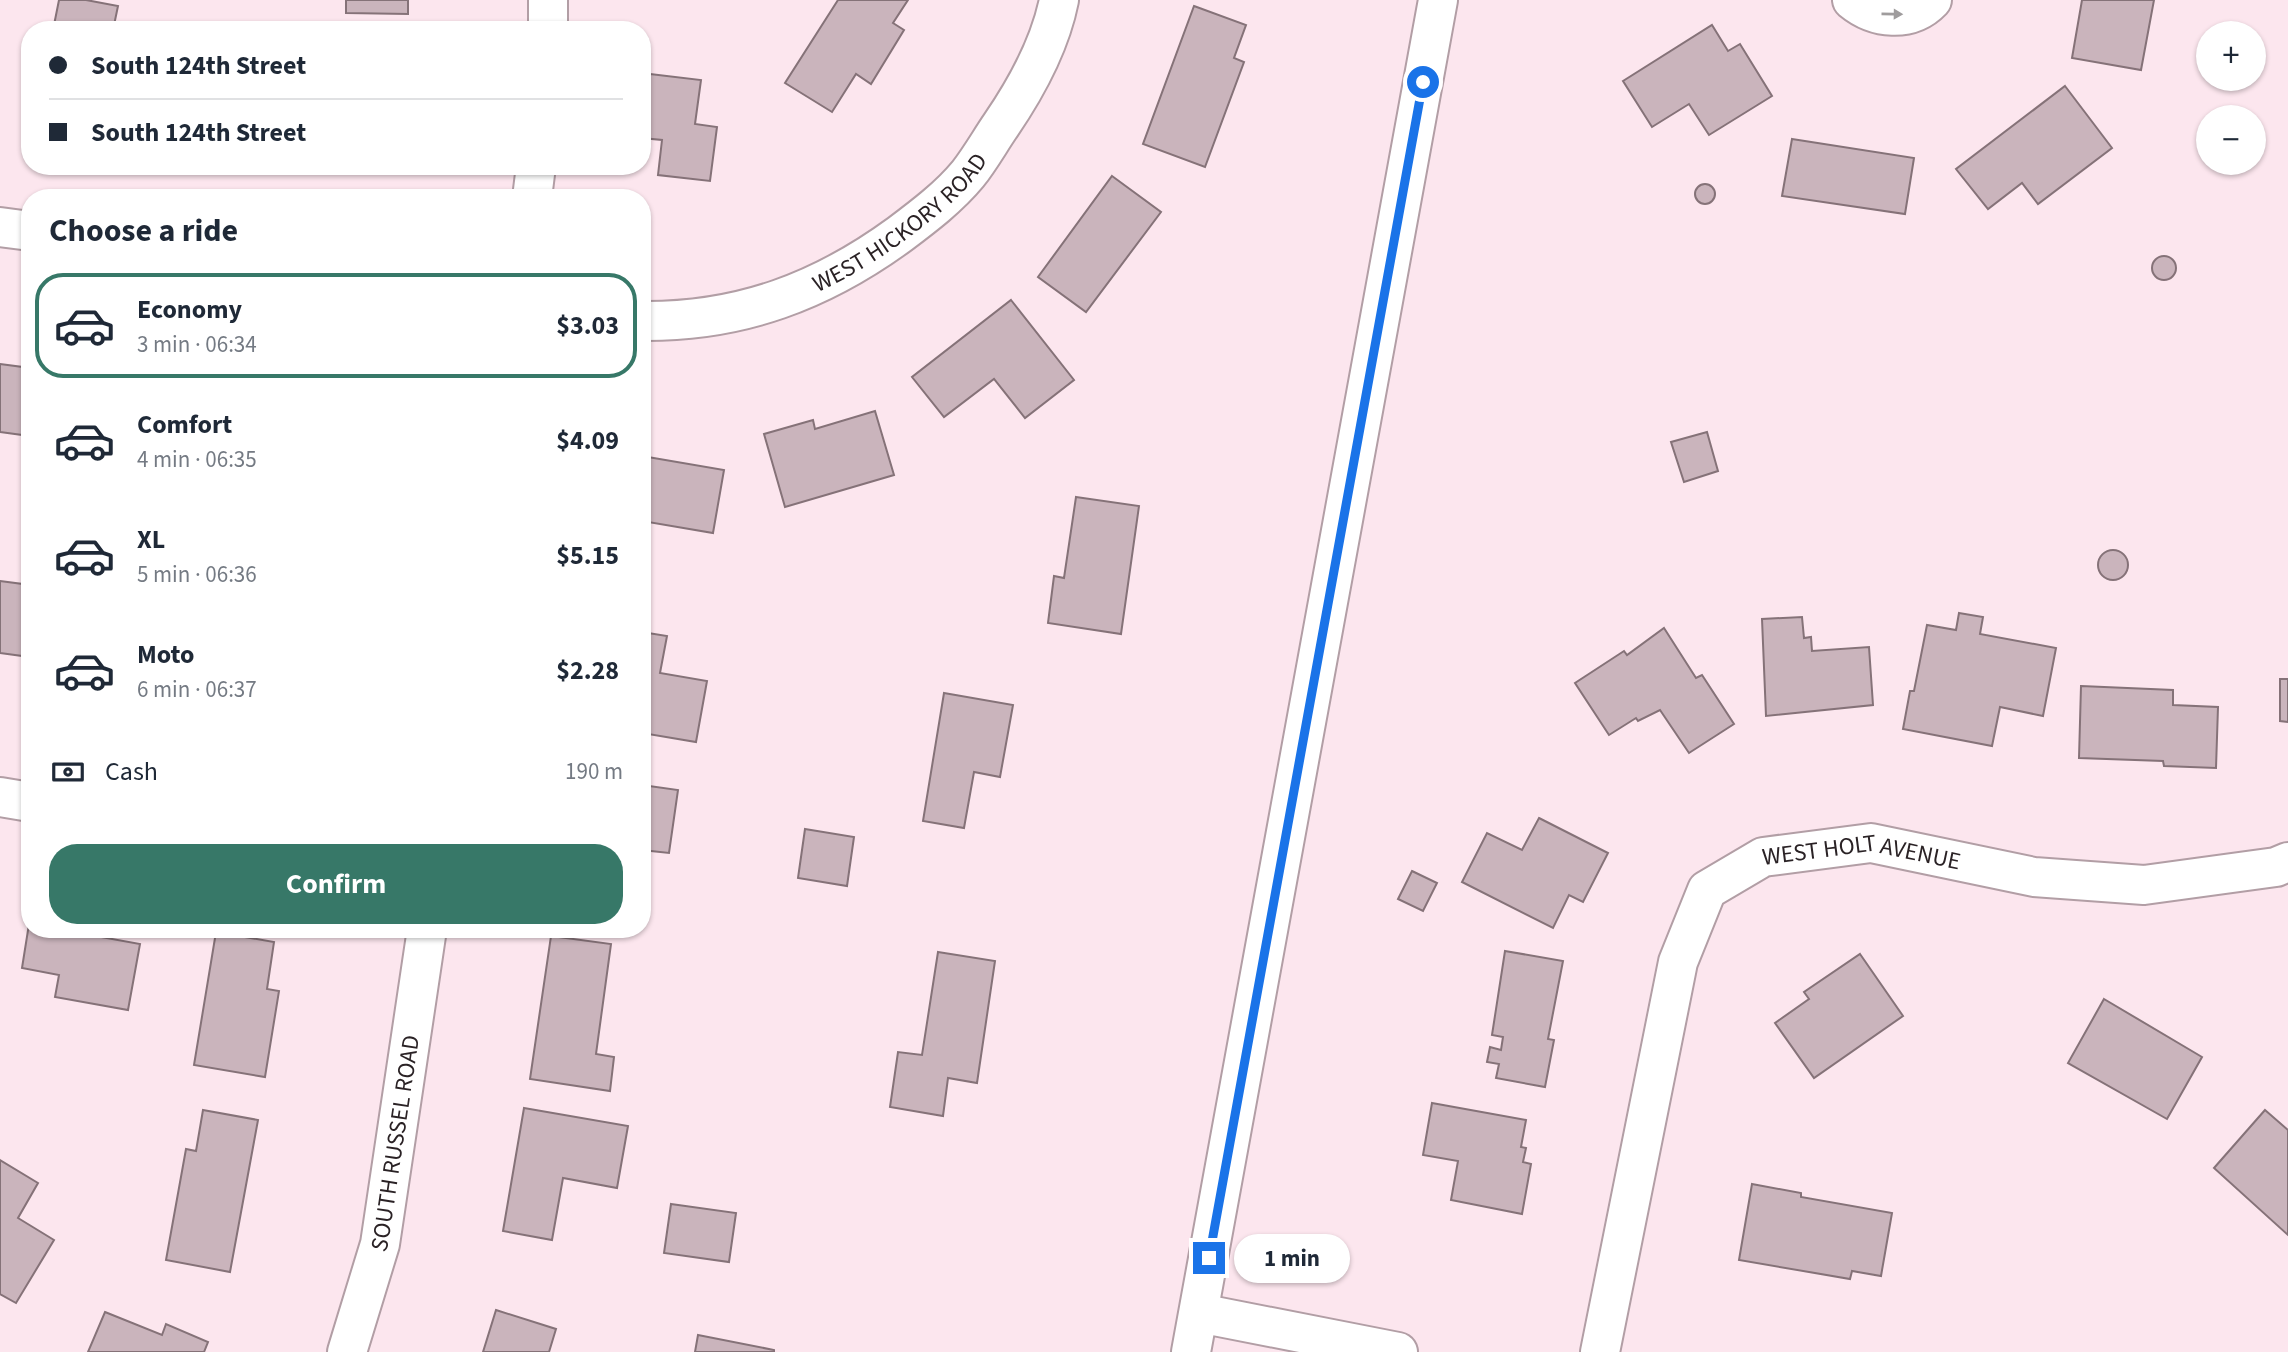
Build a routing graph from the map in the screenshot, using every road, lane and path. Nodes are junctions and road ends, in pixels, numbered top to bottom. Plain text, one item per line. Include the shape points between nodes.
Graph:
1 (548, 0) edge
2 (1059, 0) edge
3 (1438, 0) edge
4 (1852, 0) edge
5 (1932, 0) edge
6 (548, 21) edge
7 (0, 227) edge
8 (21, 230) edge
9 (651, 320) edge
10 (0, 797) edge
11 (21, 800) edge
12 (2284, 876) edge
13 (426, 938) edge
14 (1199, 1313) junction
15 (347, 1352) edge
16 (1191, 1352) edge
17 (1398, 1352) edge
18 (1600, 1352) edge

1 - 6 street
2 - 9 street, WEST HICKORY ROAD via 1035,69 1010,113 968,174 928,214 864,260 803,292 727,315
3 - 14 street
4 -> 5 street via 1872,12 1891,16 1912,13
7 - 8 street
10 - 11 street
12 - 18 street, WEST HOLT AVENUE via 2144,885 2034,877 1871,843 1763,857 1707,890 1678,962
13 - 15 street, SOUTH RUSSEL ROAD via 380,1244
14 - 16 street
14 - 17 street

